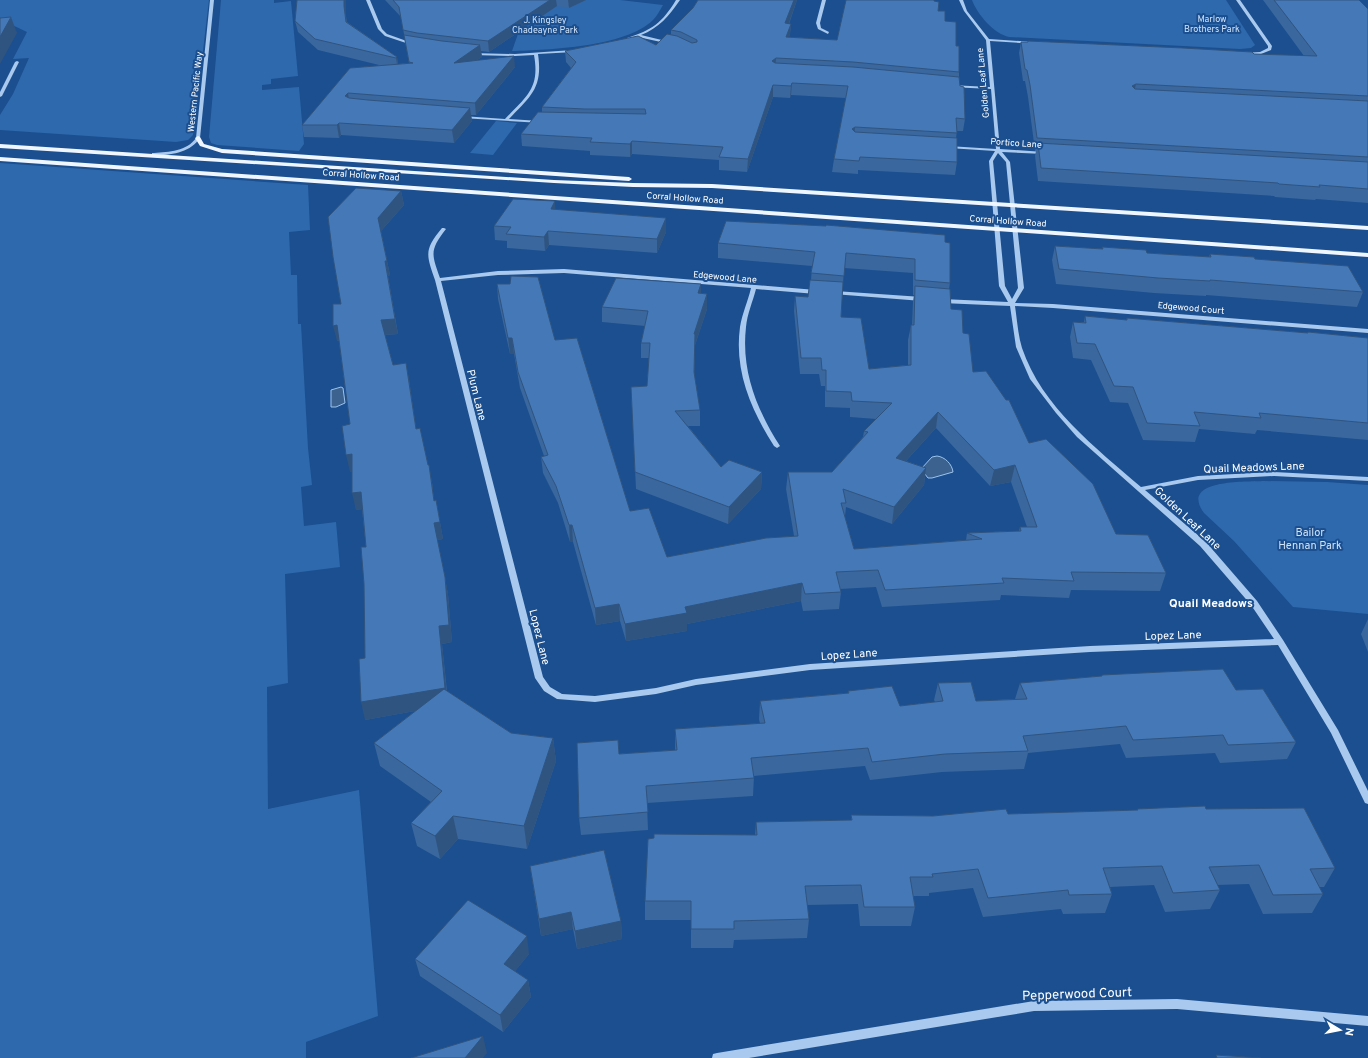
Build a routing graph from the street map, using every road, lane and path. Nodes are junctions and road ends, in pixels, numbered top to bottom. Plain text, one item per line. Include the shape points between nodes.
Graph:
1 (212, 0) edge
2 (368, 0) edge
3 (678, 0) edge
4 (824, 0) edge
5 (961, 0) edge
6 (1238, 0) edge
7 (828, 33) dead end
8 (638, 36) junction
9 (988, 40) junction
10 (622, 42) edge
11 (673, 43) edge
12 (1039, 43) edge
13 (418, 46) edge
14 (576, 51) edge
15 (467, 53) edge
16 (1238, 53) edge
17 (536, 54) junction
18 (17, 62) dead end
19 (947, 85) edge
20 (992, 88) junction
21 (0, 96) edge
22 (460, 117) edge
23 (506, 120) junction
24 (545, 122) edge
25 (198, 138) junction
26 (0, 146) edge
27 (946, 147) edge
28 (998, 150) junction
29 (96, 151) junction
30 (154, 154) junction
31 (1052, 154) edge
32 (0, 159) edge
33 (76, 164) junction
34 (712, 186) junction
35 (995, 204) junction
36 (1013, 206) junction
37 (1368, 228) edge
38 (444, 229) dead end
39 (997, 229) junction
40 (1015, 230) junction
41 (1368, 255) edge
42 (438, 280) junction
43 (754, 288) junction
44 (929, 300) edge
45 (936, 300) edge
46 (1012, 304) junction
47 (1368, 331) edge
48 (777, 446) dead end
49 (1368, 479) edge
50 (1141, 489) junction
51 (512, 571) joint
52 (1280, 642) junction
53 (1368, 800) edge
54 (1368, 1022) edge
55 (718, 1058) edge

1 - 25 street, Western Pacific Way
2 - 13 street via 380,29 386,35
3 - 8 street via 662,23
4 - 7 street via 818,23 819,28
5 - 9 street, Golden Leaf Lane via 966,12 982,29
6 - 16 street via 1270,46 1265,52 1256,54
8 - 10 street
8 - 11 street
9 - 12 street
9 - 20 street, Golden Leaf Lane
14 - 17 street
15 - 17 street
17 - 23 street via 538,80 533,90
18 - 21 street
19 - 20 street
20 - 28 street, Golden Leaf Lane
22 - 23 street
23 - 24 street
25 - 30 street, Western Pacific Way via 184,148
25 - 34 main road via 202,145 222,151
26 - 29 main road, Corral Hollow Road
27 - 28 street, Portico Lane
28 - 31 street, Portico Lane
28 - 35 street, Golden Leaf Lane via 991,161
28 - 36 street, Golden Leaf Lane via 1008,162
29 - 30 main road, Corral Hollow Road
29 - 33 main road via 79,157 75,161
30 - 34 main road, Corral Hollow Road via 567,182
32 - 33 main road, Corral Hollow Road
33 - 39 main road, Corral Hollow Road
34 - 35 main road, Corral Hollow Road
35 - 36 main road, Corral Hollow Road
35 - 39 street, Golden Leaf Lane
36 - 37 main road, Corral Hollow Road
36 - 40 street, Golden Leaf Lane
38 - 42 street, Plum Lane via 432,243 429,255
39 - 40 main road, Corral Hollow Road
39 - 46 street, Golden Leaf Lane via 1002,286
40 - 41 main road, Corral Hollow Road
40 - 46 street, Golden Leaf Lane via 1022,288
42 - 43 street, Edgewood Lane via 498,273 564,271
42 - 51 street, Plum Lane
43 - 44 street, Edgewood Lane
43 - 48 street via 743,325 742,360 749,394 763,425
45 - 46 street
46 - 47 street, Edgewood Court
46 - 50 street, Golden Leaf Lane via 1019,347 1033,379 1079,436
49 - 50 street, Quail Meadows Lane via 1274,474 1198,478
50 - 52 street, Golden Leaf Lane via 1203,544 1254,604
51 - 52 street, Lopez Lane via 539,678 547,689 560,697 595,699 810,667 1090,649
52 - 53 street, Golden Leaf Lane via 1335,732
54 - 55 street, Pepperwood Court via 1177,1004 1034,1006

